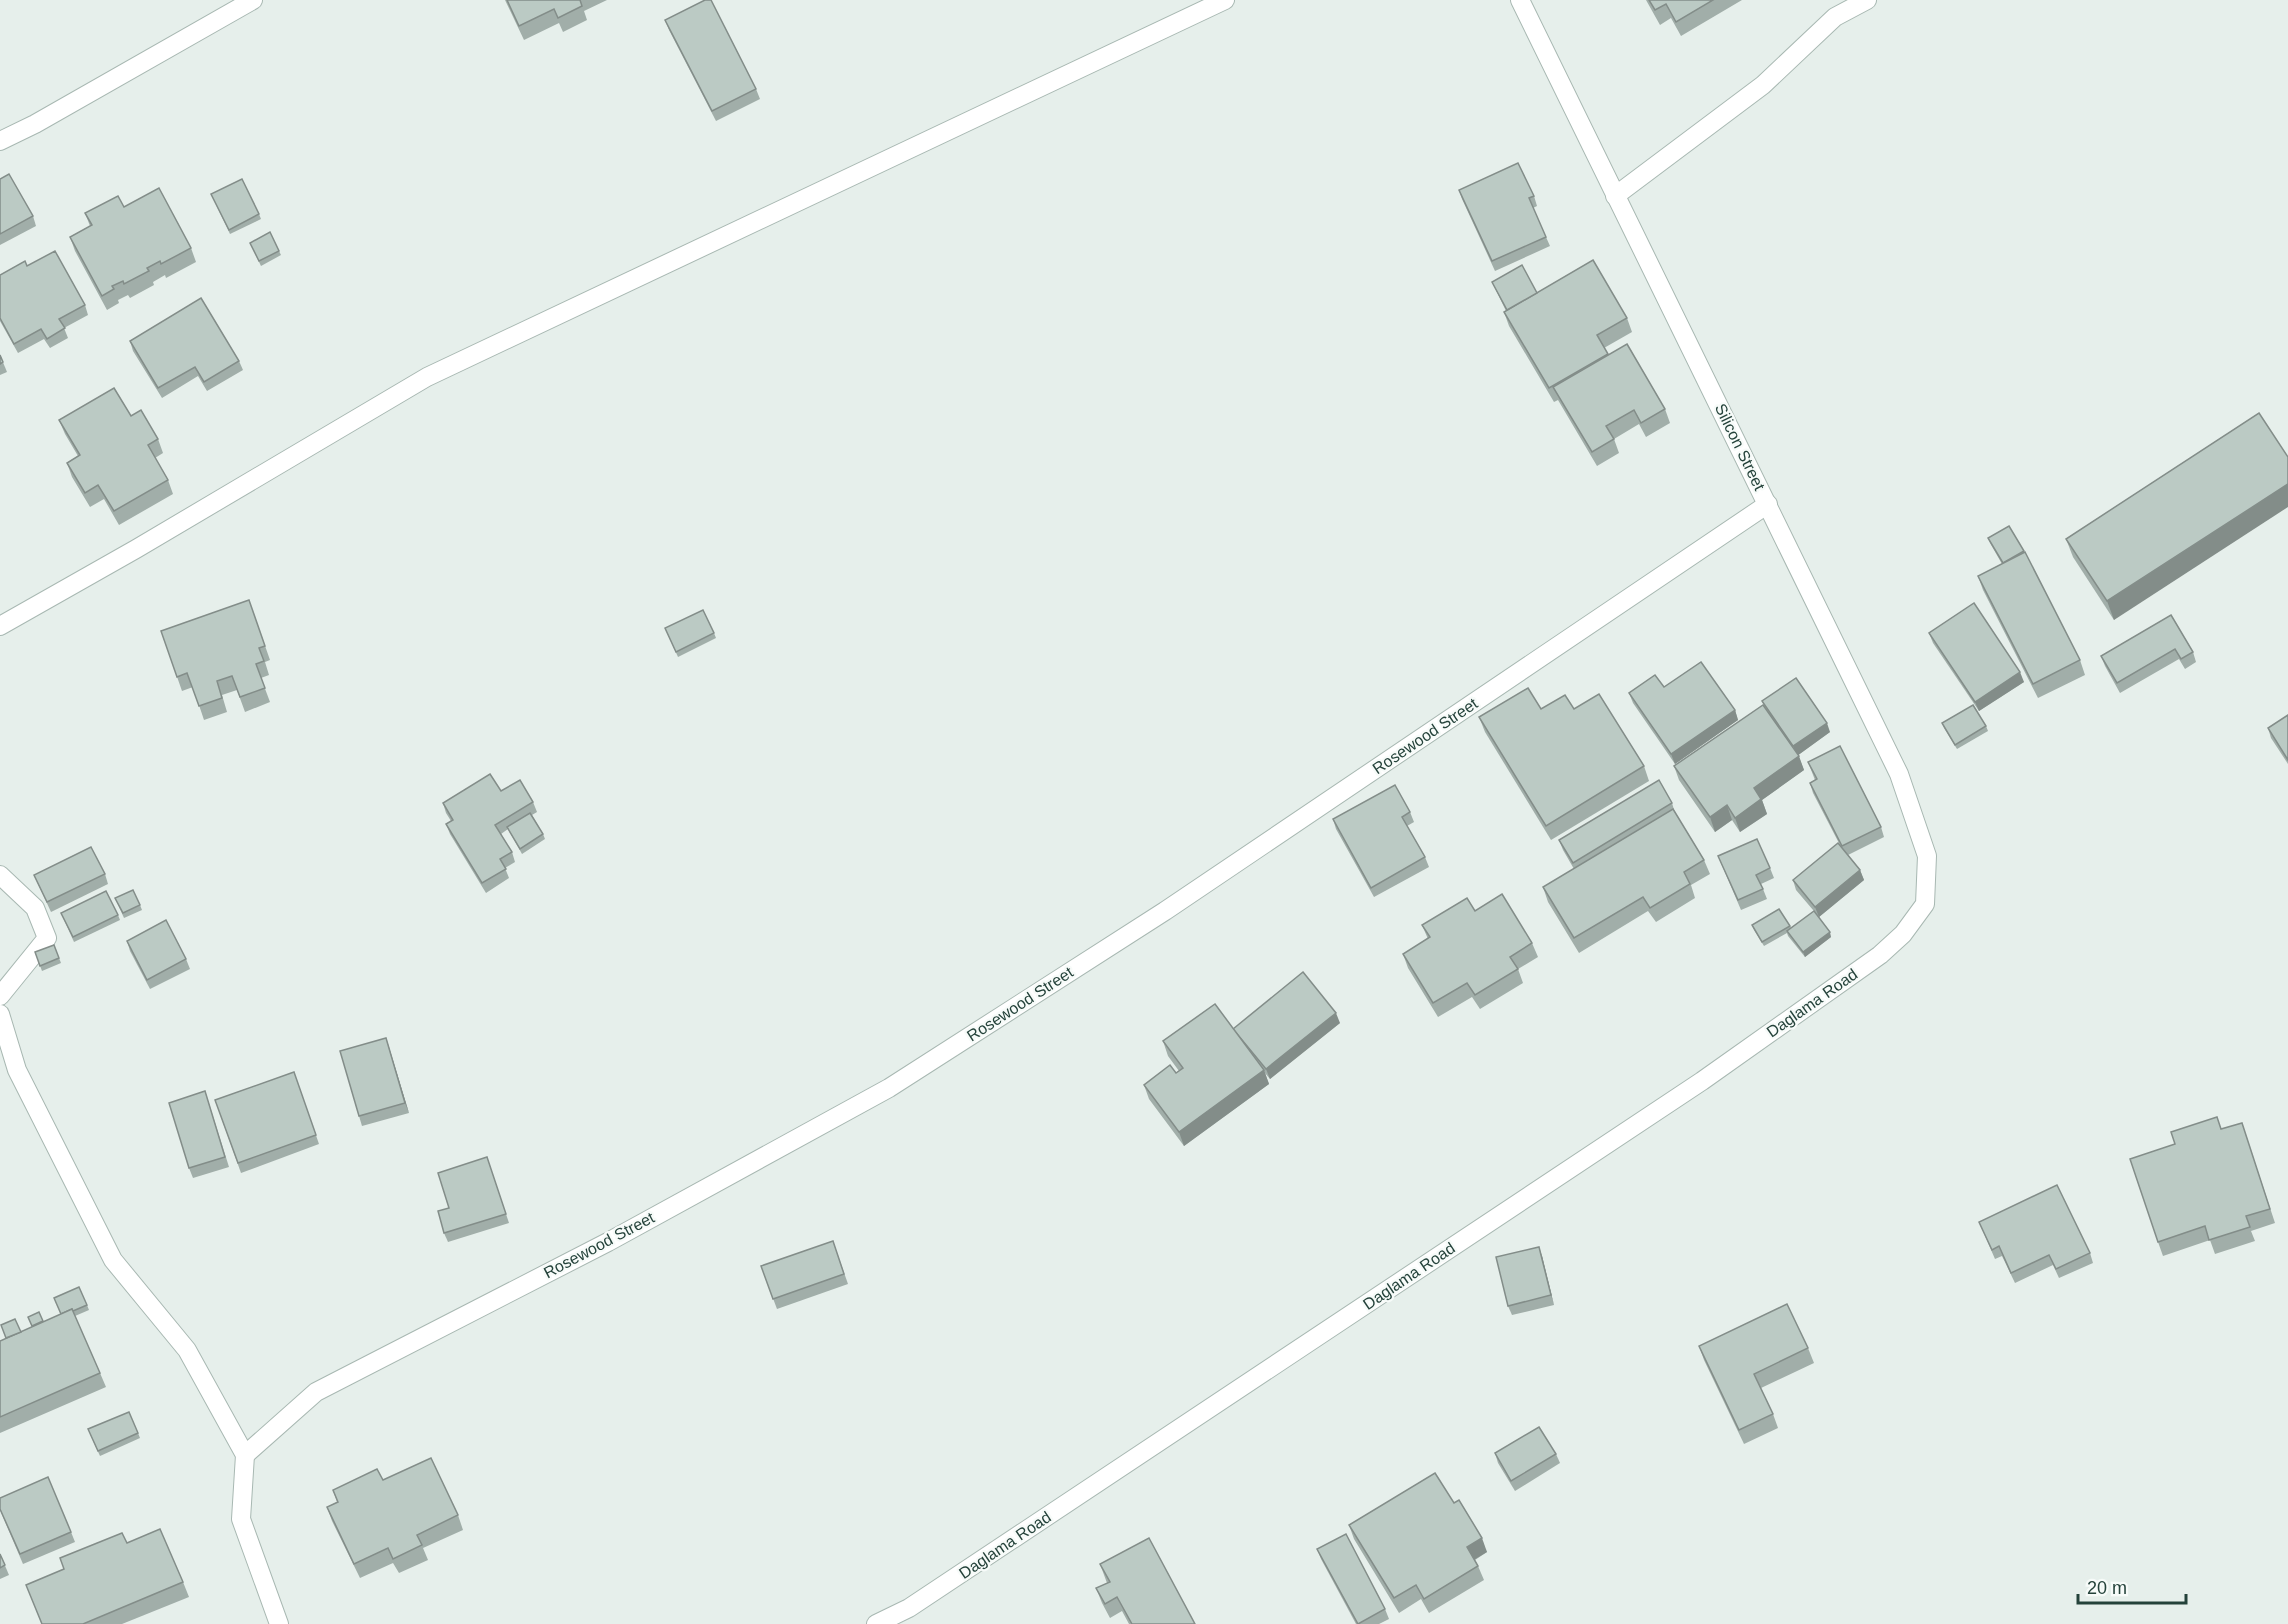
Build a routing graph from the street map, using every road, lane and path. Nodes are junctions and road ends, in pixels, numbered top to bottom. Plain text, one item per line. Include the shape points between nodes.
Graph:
1 (253, 0) edge
2 (1225, 0) edge
3 (1520, 0) edge
4 (1868, 0) edge
5 (0, 141) edge
6 (1615, 196) junction
7 (1768, 504) junction
8 (0, 626) edge
9 (0, 875) edge
10 (1925, 904) joint
11 (0, 996) edge
12 (0, 1014) edge
13 (245, 1455) junction
14 (279, 1624) edge
15 (876, 1624) edge

1 - 5 street
2 - 8 street via 427,377
3 - 6 street, Silicon Street
4 - 6 street via 1835,17 1763,85
6 - 7 street, Silicon Street
7 - 10 street, Silicon Street via 1899,774 1927,856
7 - 13 street, Rosewood Street via 1165,911 889,1088 608,1242 316,1392
9 - 11 street via 35,908 47,938
10 - 15 street, Daglama Road via 1903,934 1880,955 1702,1081 919,1601
12 - 13 street via 17,1070 112,1260 187,1350
13 - 14 street via 241,1519

